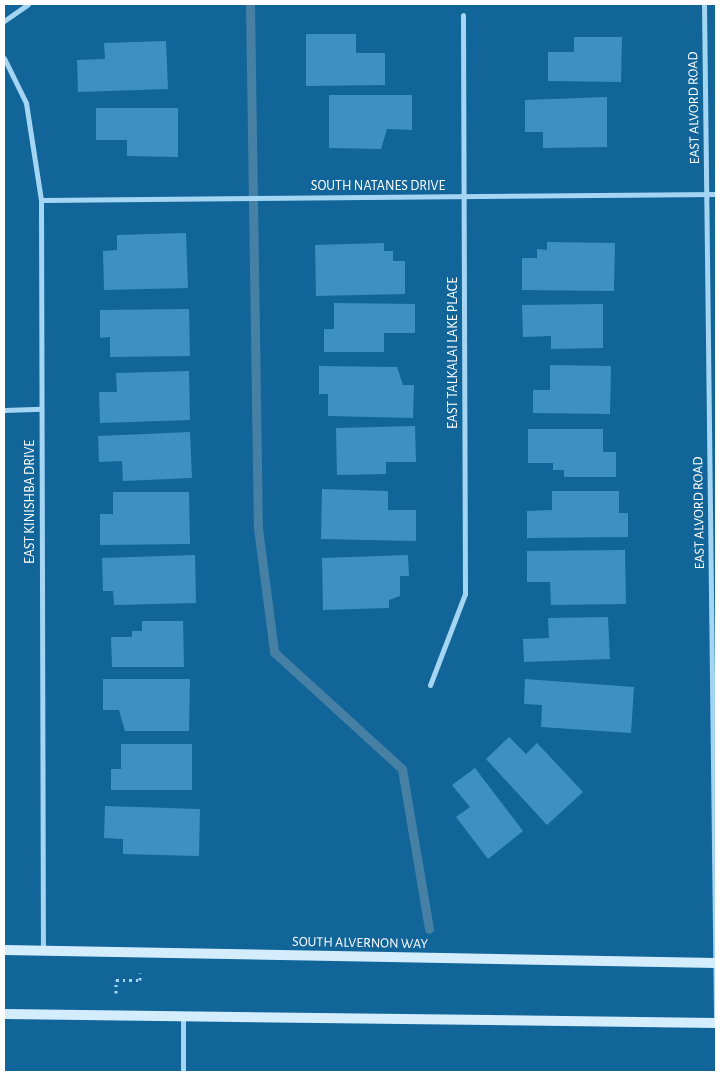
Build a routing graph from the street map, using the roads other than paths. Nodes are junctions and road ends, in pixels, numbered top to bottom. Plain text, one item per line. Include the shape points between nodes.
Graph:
1 (28, 4) edge
2 (704, 4) edge
3 (463, 15) dead end
4 (4, 21) edge
5 (4, 58) edge
6 (706, 194) junction
7 (716, 194) edge
8 (464, 196) junction
9 (41, 200) junction
10 (41, 409) junction
11 (4, 410) edge
12 (710, 487) junction
13 (716, 487) edge
14 (430, 685) dead end
15 (715, 771) edge
16 (4, 950) edge
17 (43, 951) junction
18 (716, 963) edge
19 (4, 1014) edge
20 (183, 1016) junction
21 (716, 1022) edge
22 (183, 1072) edge

1 - 4 street
2 - 6 street, EAST ALVORD ROAD
3 - 8 street, EAST TALKALAI LAKE PLACE
5 - 9 street, EAST KINISHBA DRIVE via 26,103
6 - 7 street, SOUTH NATANES DRIVE
6 - 8 street, SOUTH NATANES DRIVE
6 - 12 street, EAST ALVORD ROAD
8 - 9 street, SOUTH NATANES DRIVE
8 - 14 street, EAST TALKALAI LAKE PLACE via 465,594
9 - 10 street, EAST KINISHBA DRIVE
10 - 11 street
10 - 17 street, EAST KINISHBA DRIVE
12 - 13 street
12 - 15 street, EAST ALVORD ROAD
15 - 18 street, EAST ALVORD ROAD
16 - 17 main road, SOUTH ALVERNON WAY
17 - 18 main road, SOUTH ALVERNON WAY
18 - 21 street, EAST ALVORD ROAD
19 - 20 main road
20 - 21 main road
20 - 22 street

